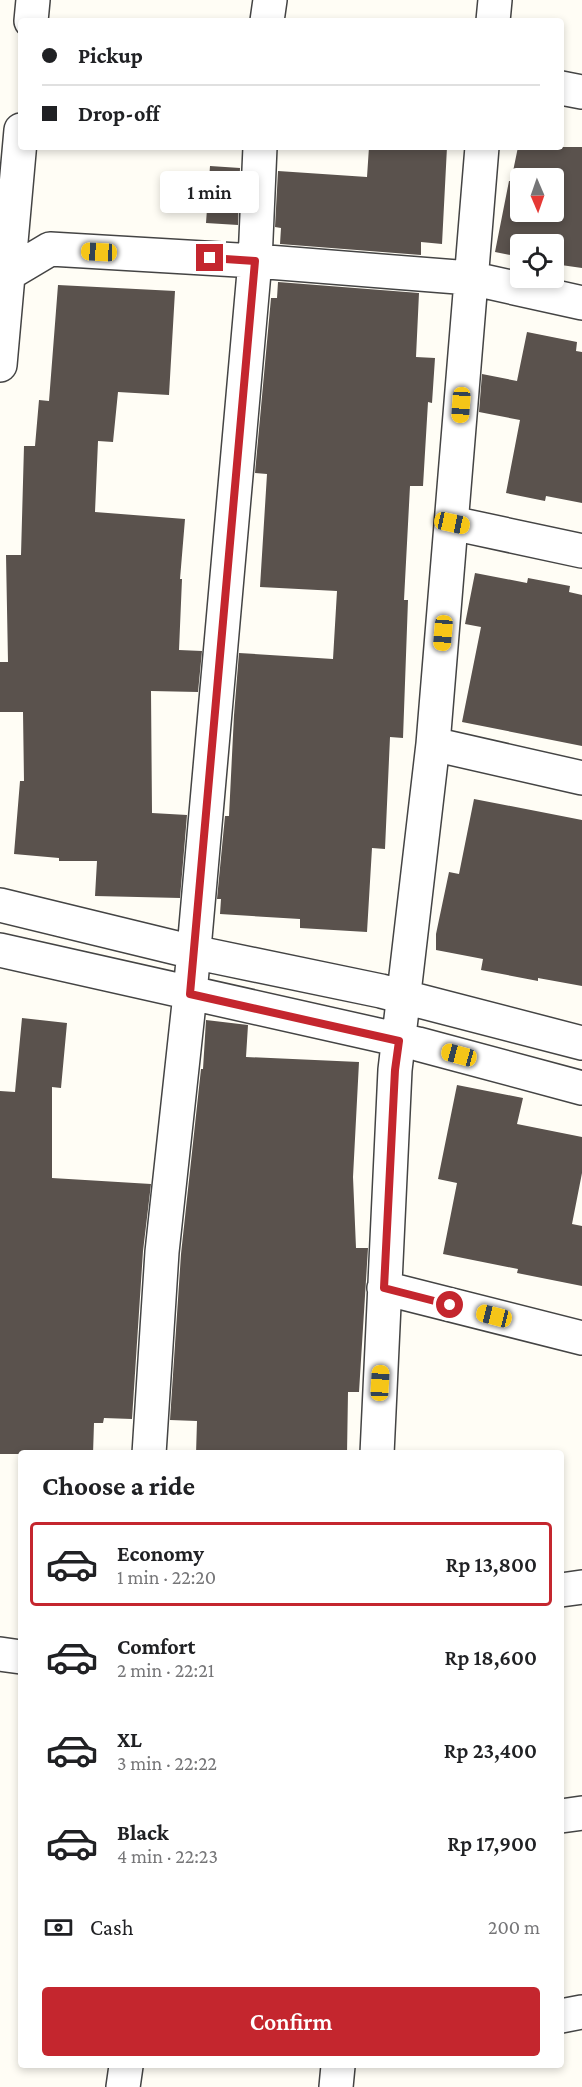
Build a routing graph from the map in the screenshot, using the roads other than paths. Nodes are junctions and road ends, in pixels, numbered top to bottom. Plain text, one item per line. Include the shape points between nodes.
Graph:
1 (33, 0) edge
2 (270, 0) edge
3 (495, 0) edge
4 (31, 18) edge
5 (267, 18) edge
6 (493, 18) edge
7 (564, 89) edge
8 (582, 92) edge
9 (18, 148) edge
10 (260, 150) edge
11 (482, 150) edge
12 (7, 215) edge
13 (50, 249) junction
14 (255, 261) junction
15 (4, 273) edge
16 (470, 278) junction
17 (582, 303) edge
18 (0, 365) edge
19 (452, 523) junction
20 (582, 551) edge
21 (433, 744) junction
22 (582, 778) edge
23 (0, 905) edge
24 (0, 950) edge
25 (193, 952) junction
26 (190, 994) junction
27 (405, 998) junction
28 (399, 1041) junction
29 (582, 1043) edge
30 (582, 1088) edge
31 (384, 1288) junction
32 (582, 1338) edge
33 (149, 1450) edge
34 (376, 1450) edge
35 (582, 1587) edge
36 (564, 1590) edge
37 (0, 1654) edge
38 (18, 1657) edge
39 (582, 1813) edge
40 (564, 1816) edge
41 (582, 2012) edge
42 (564, 2015) edge
43 (126, 2068) edge
44 (338, 2068) edge
45 (123, 2087) edge
46 (336, 2087) edge

1 - 4 street
2 - 5 street
3 - 6 street
7 - 8 street
9 - 12 street
10 - 14 street
11 - 16 street
12 - 13 street
12 - 15 street
13 - 14 street
13 - 15 street
14 - 16 street
14 - 25 street
15 - 18 street
16 - 17 street
16 - 19 street
19 - 20 street
19 - 21 street
21 - 22 street
21 - 27 street
23 - 25 street
24 - 26 street
25 - 26 street
25 - 27 street
26 - 28 street
26 - 33 street via 162,1252
27 - 28 street
27 - 29 street
28 - 30 street
28 - 31 street
31 - 32 street
31 - 34 street
35 - 36 street
37 - 38 street
39 - 40 street
41 - 42 street
43 - 45 street
44 - 46 street

